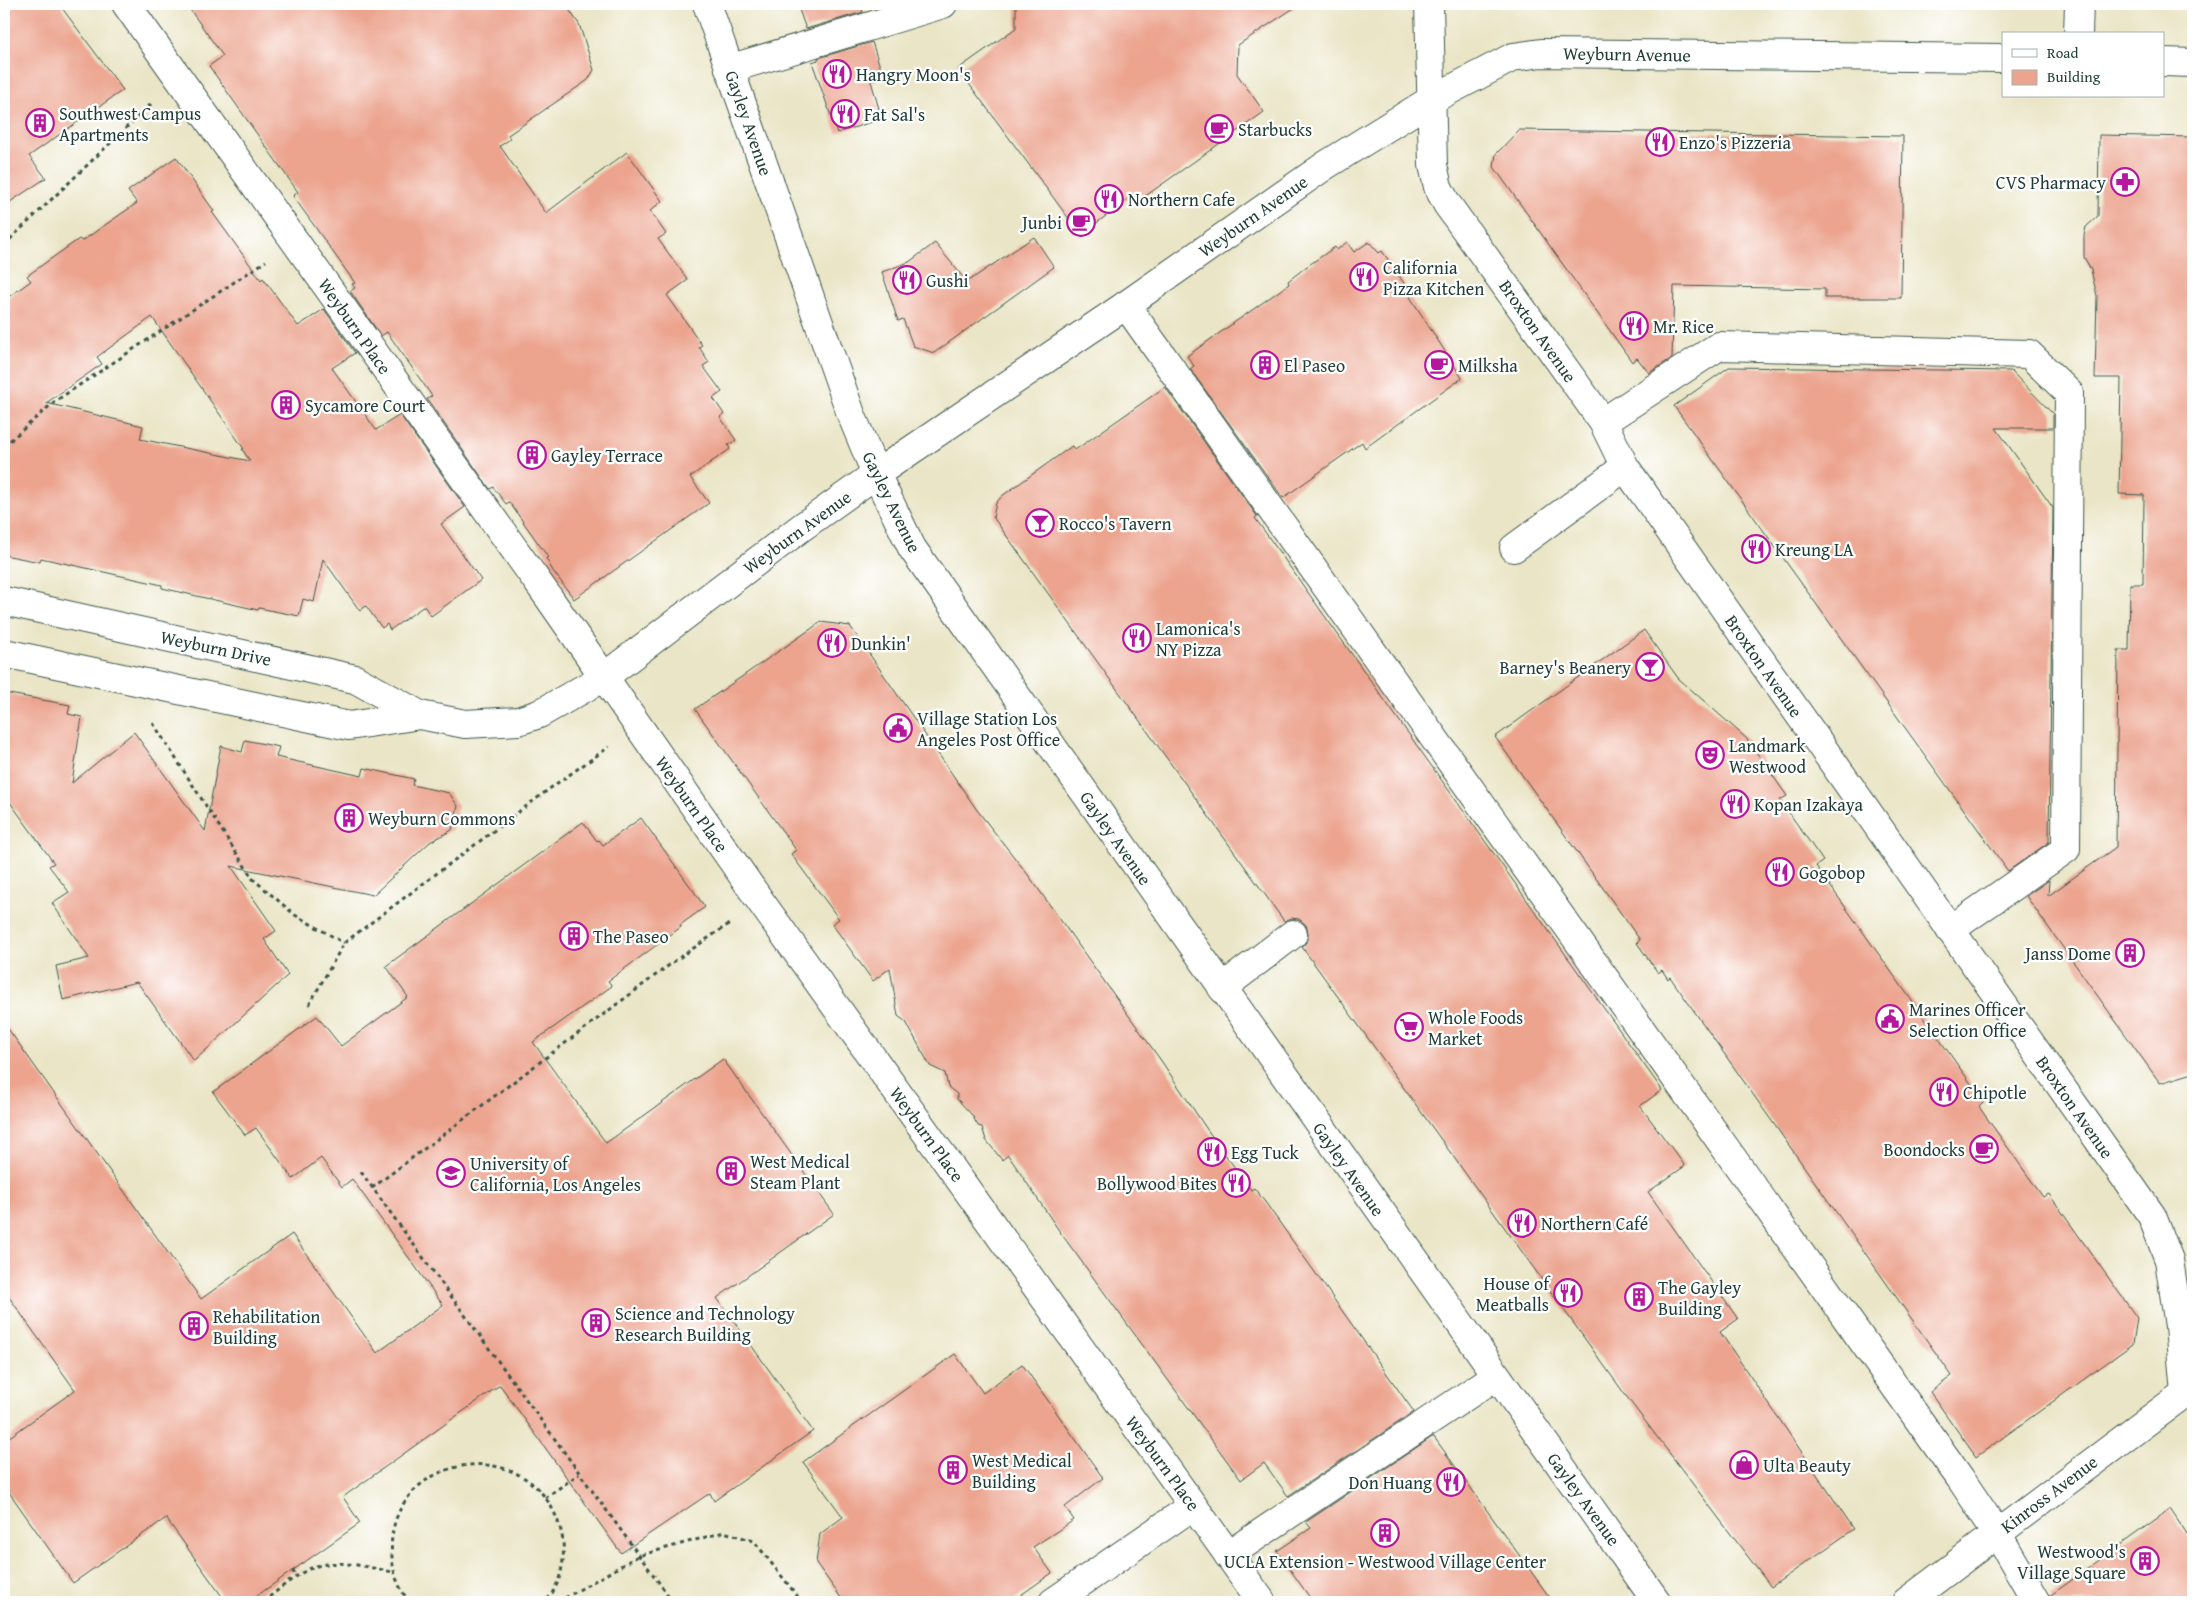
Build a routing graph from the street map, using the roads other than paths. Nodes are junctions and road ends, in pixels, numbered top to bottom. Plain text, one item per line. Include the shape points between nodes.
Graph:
1 (126, 4) edge
2 (707, 4) edge
3 (943, 4) edge
4 (1429, 4) edge
5 (2079, 4) edge
6 (913, 8) edge
7 (2078, 32) edge
8 (2002, 58) edge
9 (2164, 62) edge
10 (2193, 62) edge
11 (729, 69) junction
12 (1431, 100) junction
13 (1126, 305) junction
14 (1603, 422) junction
15 (1624, 467) junction
16 (876, 474) junction
17 (1514, 548) dead end
18 (4, 601) edge
19 (4, 653) edge
20 (604, 677) junction
21 (420, 715) junction
22 (1950, 930) junction
23 (1293, 934) dead end
24 (1222, 988) junction
25 (1496, 1376) junction
26 (2189, 1390) edge
27 (1193, 1506) junction
28 (1997, 1533) junction
29 (1228, 1555) junction
30 (1053, 1602) edge
31 (1262, 1602) edge
32 (1657, 1602) edge
33 (1906, 1602) edge
34 (2037, 1602) edge

1 - 20 street, Weyburn Place
2 - 11 street, Gayley Avenue
3 - 6 street
4 - 12 street, Broxton Avenue
5 - 7 street
6 - 11 street
8 - 12 street, Weyburn Avenue via 1541,53 1513,57
9 - 10 street
11 - 16 street, Gayley Avenue via 851,414
12 - 13 street, Weyburn Avenue via 1326,165
12 - 14 street, Broxton Avenue via 1433,165 1438,187 1447,204
13 - 16 street, Weyburn Avenue
13 - 28 street
14 - 15 street, Broxton Avenue
14 - 22 street via 1719,346 2029,354 2069,393 2066,849
15 - 17 street
15 - 22 street, Broxton Avenue
16 - 20 street, Weyburn Avenue
16 - 24 street, Gayley Avenue via 912,548
18 - 21 street, Weyburn Drive via 355,679
19 - 21 street, Weyburn Drive via 350,726
20 - 21 street, Weyburn Drive via 539,714 518,722 465,724
20 - 27 street, Weyburn Place
22 - 26 street, Broxton Avenue via 2152,1216 2169,1260
23 - 24 street
24 - 25 street, Gayley Avenue
25 - 29 street
25 - 32 street, Gayley Avenue
26 - 28 street, Kinross Avenue
27 - 29 street, Weyburn Place
27 - 30 street
28 - 33 street, Kinross Avenue
28 - 34 street
29 - 31 street, Weyburn Place

